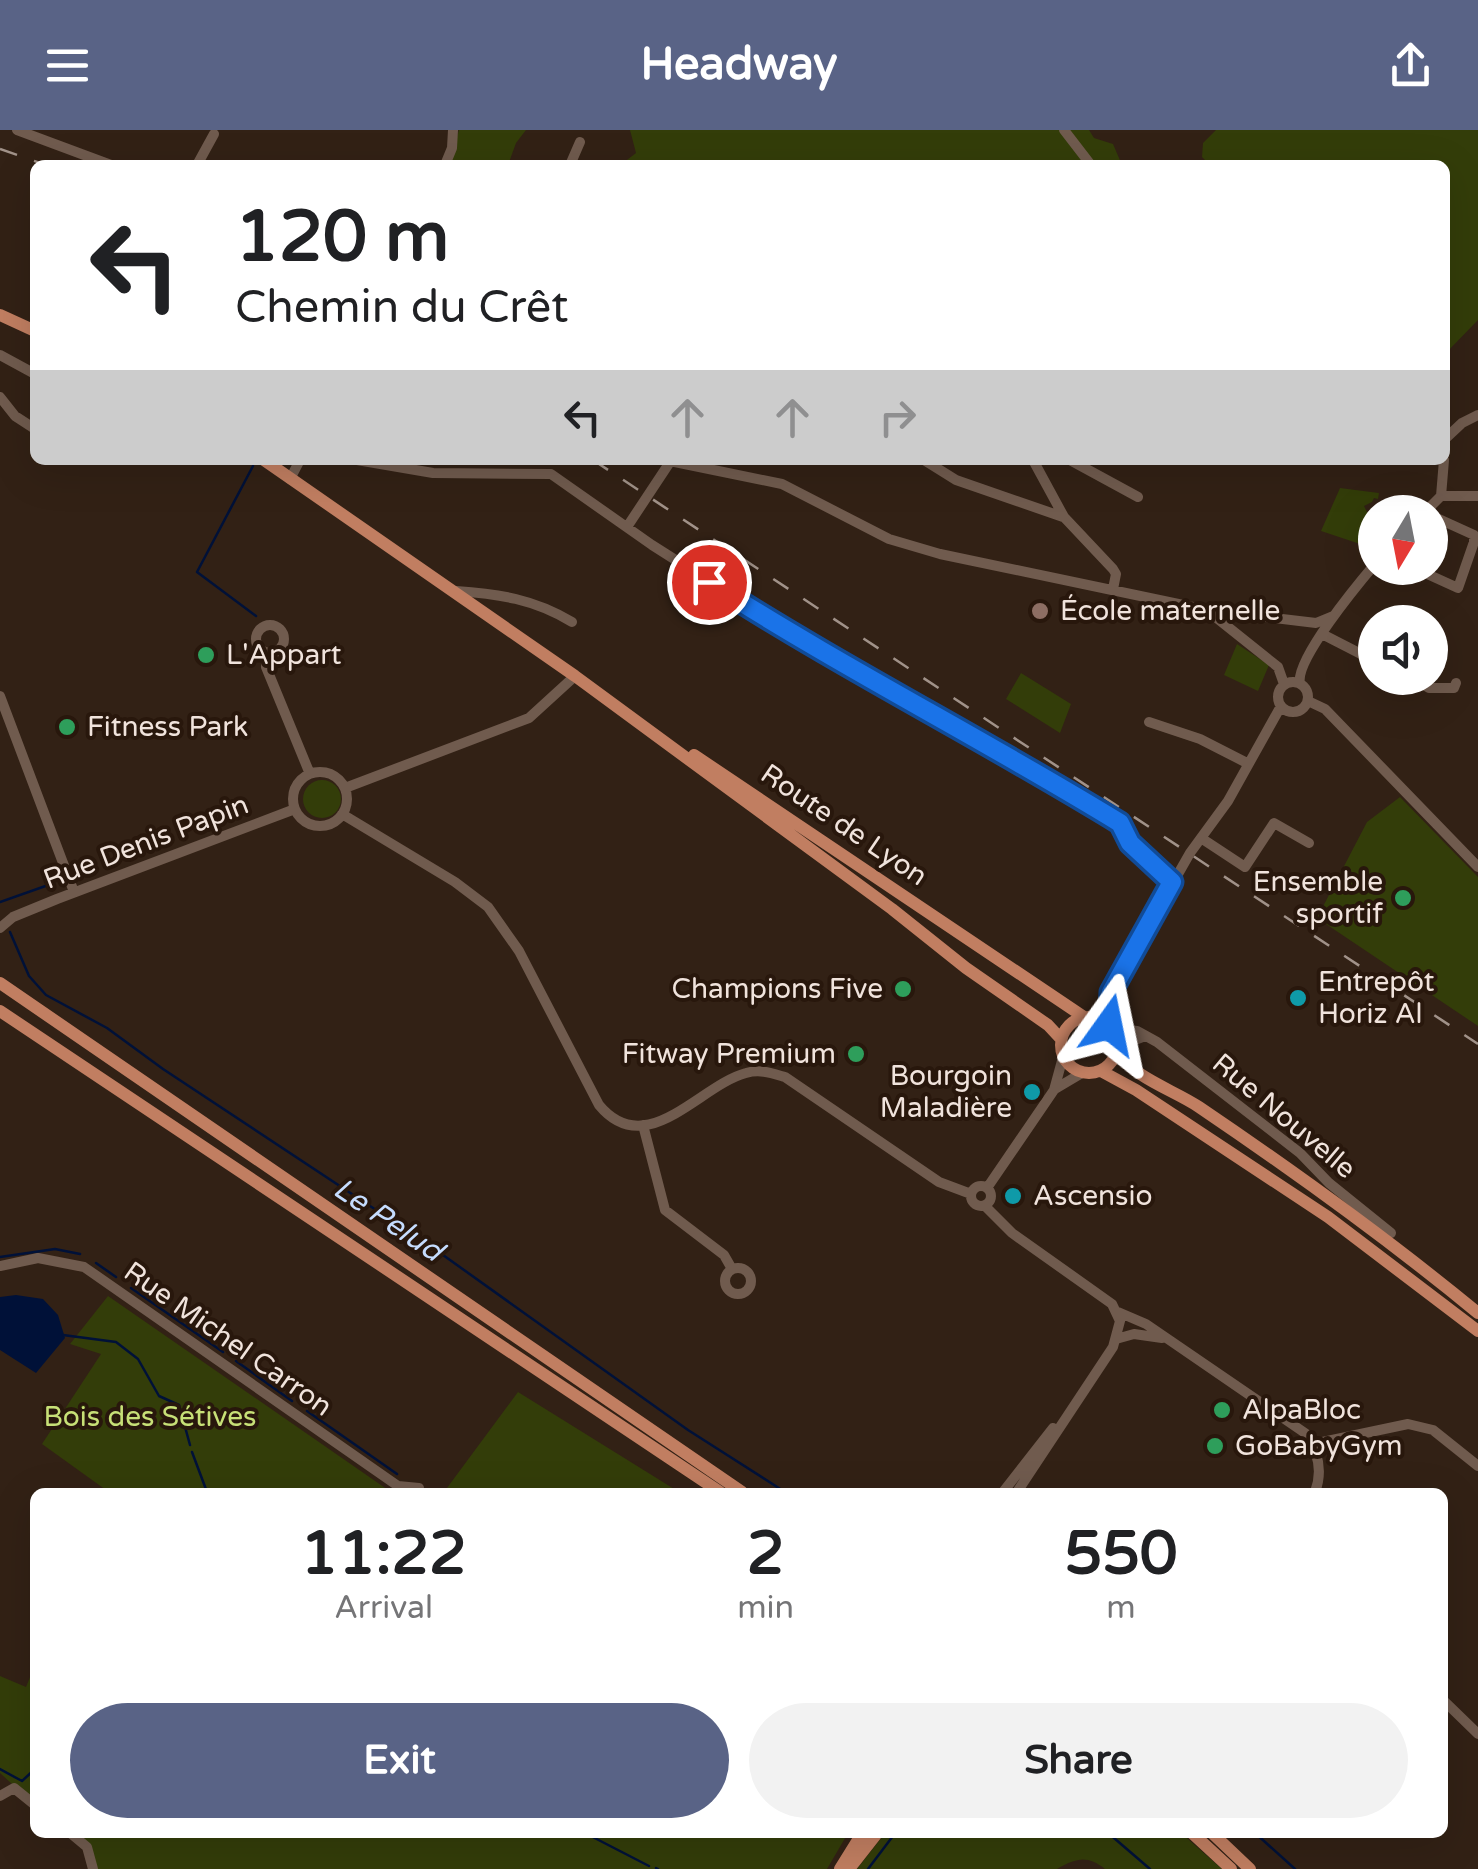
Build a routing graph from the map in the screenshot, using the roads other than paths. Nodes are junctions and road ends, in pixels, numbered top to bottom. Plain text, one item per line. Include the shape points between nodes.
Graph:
1 (18, 130) edge
2 (453, 130) edge
3 (1064, 130) edge
4 (214, 134) dead end
5 (580, 142) dead end
6 (98, 160) edge
7 (200, 160) edge
8 (447, 160) edge
9 (572, 160) edge
10 (1087, 160) edge
11 (0, 306) edge
12 (0, 315) edge
13 (30, 320) edge
14 (30, 329) edge
15 (0, 355) edge
16 (30, 371) edge
17 (0, 397) edge
18 (1478, 415) edge
19 (30, 426) edge
20 (1450, 434) edge
21 (271, 465) edge
22 (297, 465) edge
23 (386, 465) edge
24 (665, 465) edge
25 (688, 465) edge
26 (932, 465) edge
27 (1036, 465) edge
28 (1079, 465) edge
29 (1444, 465) edge
30 (290, 479) junction
31 (1441, 495) edge
32 (1448, 496) edge
33 (1478, 496) edge
34 (1138, 497) dead end
35 (1064, 517) junction
36 (1448, 523) edge
37 (626, 527) junction
38 (1448, 583) edge
39 (1358, 585) edge
40 (1113, 589) junction
41 (456, 591) junction
42 (1208, 610) junction
43 (1257, 616) junction
44 (1333, 616) junction
45 (572, 622) dead end
46 (1316, 623) junction
47 (1320, 637) junction
48 (1246, 640) junction
49 (268, 653) dead end
50 (1358, 653) edge
51 (1278, 667) junction
52 (575, 676) junction
53 (1300, 677) junction
54 (1456, 682) dead end
55 (1284, 684) junction
56 (1448, 688) edge
57 (0, 696) edge
58 (1308, 701) junction
59 (1281, 706) junction
60 (1149, 722) dead end
61 (1247, 763) junction
62 (310, 774) junction
63 (345, 788) junction
64 (295, 809) junction
65 (342, 814) junction
66 (1201, 838) junction
67 (1309, 843) dead end
68 (1478, 847) edge
69 (1466, 855) junction
70 (1478, 867) edge
71 (1172, 882) junction
72 (74, 892) junction
73 (13, 917) junction
74 (0, 918) edge
75 (0, 928) edge
76 (0, 983) edge
77 (1111, 992) junction
78 (0, 1011) edge
79 (1088, 1017) junction
80 (1110, 1026) junction
81 (1146, 1036) junction
82 (1061, 1039) junction
83 (1117, 1049) junction
84 (1063, 1058) junction
85 (1100, 1071) junction
86 (1082, 1073) junction
87 (1054, 1090) junction
88 (643, 1125) junction
89 (988, 1188) junction
90 (972, 1194) junction
91 (986, 1206) junction
92 (1391, 1233) dead end
93 (0, 1266) edge
94 (732, 1269) dead end
95 (1118, 1312) junction
96 (1478, 1313) edge
97 (1478, 1331) edge
98 (1116, 1339) junction
99 (1172, 1341) junction
100 (1108, 1355) junction
101 (1313, 1444) junction
102 (1478, 1466) edge
103 (419, 1488) dead end
104 (714, 1488) edge
105 (736, 1488) edge
106 (1006, 1488) edge
107 (1020, 1488) edge
108 (1316, 1488) edge
109 (1448, 1705) edge
110 (1478, 1734) edge
111 (0, 1796) edge
112 (30, 1801) edge
113 (77, 1838) edge
114 (859, 1838) edge
115 (873, 1838) edge
116 (1197, 1838) edge
117 (1217, 1838) edge
118 (93, 1869) edge
119 (840, 1869) edge
120 (849, 1869) edge
121 (1230, 1869) edge
122 (1250, 1869) edge

1 - 6 street
2 - 8 street
3 - 10 street
4 - 7 street
5 - 9 street
11 - 13 main road
12 - 14 main road
15 - 16 street
17 - 19 street
18 - 20 street
21 - 30 main road, Route de Lyon
22 - 30 street
23 - 37 street via 433,473 551,474
24 - 37 street
25 - 40 street via 782,484 918,548
26 - 35 street via 956,480
27 - 35 street
28 - 34 street
29 - 31 street
30 - 41 main road, Route de Lyon
32 - 33 street
35 - 40 street via 1113,569
36 - 38 street via 1474,535 1458,588
37 - 71 street via 817,650 1120,823 1130,843
39 - 44 street
40 - 42 street
41 - 45 street via 505,594
41 - 52 main road, Route de Lyon
42 - 43 street
42 - 48 street
43 - 46 street
43 - 48 street via 1246,625
44 - 46 street
44 - 47 street
46 - 47 street
47 - 50 street
47 - 53 street
48 - 51 street
49 - 62 street via 266,666
51 - 53 street
51 - 55 street
52 - 63 street via 529,718
52 - 79 main road, Route de Lyon
52 - 82 main road, Route de Lyon
53 - 55 street
53 - 58 street
54 - 56 street
55 - 59 street via 1277,694
57 - 72 street
58 - 59 street via 1299,711
58 - 69 street via 1325,709
59 - 61 street
60 - 61 street
61 - 66 street
62 - 63 street via 330,774
62 - 64 street via 296,786
63 - 65 street
64 - 65 street via 319,825
64 - 72 street, Rue Denis Papin
65 - 88 street via 488,907 519,951 598,1105 620,1123
66 - 67 street via 1245,866 1274,822
66 - 71 street
68 - 69 street
69 - 70 street
71 - 77 street
72 - 73 street, Rue Denis Papin
73 - 74 street, Rue Denis Papin
73 - 75 street, Rue Denis Papin
76 - 105 main road
77 - 79 street
77 - 80 street
78 - 104 main road
79 - 80 main road
79 - 82 main road via 1069,1024
80 - 81 street, Rue Nouvelle
80 - 83 main road
81 - 83 street
81 - 92 street, Rue Nouvelle via 1300,1153
82 - 84 main road
83 - 85 main road
83 - 96 main road via 1135,1070 1197,1105 1388,1239
84 - 86 main road
84 - 87 street
85 - 86 main road
85 - 97 main road via 1328,1217
86 - 87 street
87 - 89 street
88 - 90 street via 676,1114 743,1074 765,1071 785,1077 939,1182
88 - 94 street via 664,1210 724,1255
89 - 90 street
89 - 91 street
90 - 91 street via 974,1203
91 - 95 street
93 - 103 street, Rue Michel Carron via 38,1258 84,1267 398,1486
95 - 98 street
95 - 99 street
98 - 99 street via 1147,1334
98 - 100 street
99 - 101 street via 1294,1422
100 - 106 street
100 - 107 street
101 - 102 street via 1408,1424 1433,1430
101 - 108 street
109 - 110 street
111 - 112 street via 14,1788
113 - 118 street via 88,1847
114 - 119 main road
115 - 120 main road
116 - 121 main road
117 - 122 main road

